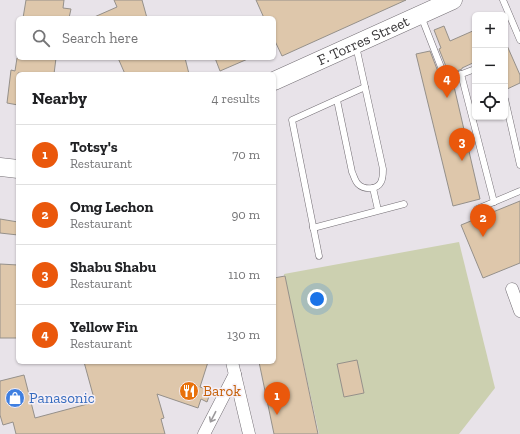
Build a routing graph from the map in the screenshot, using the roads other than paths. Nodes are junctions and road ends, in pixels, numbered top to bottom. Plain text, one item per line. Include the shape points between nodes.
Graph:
1 (453, 0) edge
2 (503, 0) edge
3 (420, 15) junction
4 (520, 40) edge
5 (356, 44) junction
6 (472, 70) edge
7 (461, 74) junction
8 (276, 80) edge
9 (365, 87) junction
10 (337, 100) junction
11 (508, 112) edge
12 (520, 166) edge
13 (0, 167) edge
14 (16, 169) edge
15 (373, 188) junction
16 (520, 191) edge
17 (494, 202) junction
18 (404, 204) dead end
19 (477, 209) dead end
20 (378, 210) junction
21 (313, 228) junction
22 (319, 256) dead end
23 (512, 288) dead end
24 (520, 311) edge
25 (232, 364) edge
26 (235, 374) junction
27 (204, 434) edge
28 (249, 434) edge

1 - 3 main road, F. Torres Street
2 - 4 lane
3 - 5 main road, F. Torres Street
3 - 7 lane via 446,80
5 - 8 main road, F. Torres Street
5 - 9 lane
6 - 7 lane
7 - 17 lane
9 - 10 lane
9 - 15 lane via 383,169 381,181
10 - 15 lane via 355,180 358,185
10 - 21 lane via 292,120
11 - 12 lane
13 - 14 main road
15 - 20 lane
16 - 17 lane
17 - 19 lane
18 - 20 lane
20 - 21 lane
21 - 22 lane
23 - 24 street
25 - 26 street
26 -> 27 street
26 - 28 street

